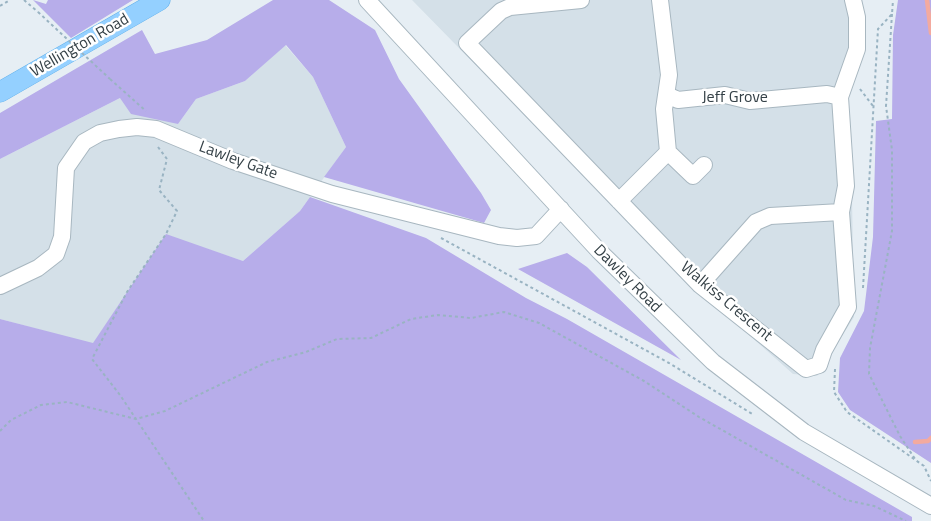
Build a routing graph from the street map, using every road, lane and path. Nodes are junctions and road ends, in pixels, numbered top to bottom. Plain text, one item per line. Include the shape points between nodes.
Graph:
1 (10, 0) edge
2 (24, 0) edge
3 (160, 0) edge
4 (367, 0) edge
5 (580, 0) edge
6 (660, 0) edge
7 (853, 0) edge
8 (893, 0) edge
9 (514, 3) edge
10 (0, 6) edge
11 (892, 14) junction
12 (843, 90) junction
13 (0, 92) edge
14 (667, 95) junction
15 (873, 106) junction
16 (156, 129) junction
17 (668, 152) junction
18 (704, 165) dead end
19 (619, 201) junction
20 (561, 209) junction
21 (841, 212) junction
22 (435, 235) dead end
23 (700, 285) junction
24 (0, 286) edge
25 (862, 298) dead end
26 (836, 360) dead end
27 (757, 417) dead end
28 (136, 419) junction
29 (0, 431) edge
30 (916, 461) junction
31 (931, 481) edge
32 (931, 508) edge
33 (204, 521) edge
34 (906, 521) edge
35 (923, 521) edge

1 - 10 path
2 - 16 path, bridge via 157,122
3 - 13 main road, Wellington Road
4 - 20 street, Dawley Road
5 - 9 street, Walkiss Crescent
6 - 14 street via 669,75
7 - 12 street, Walkiss Crescent via 857,49
8 - 11 path
9 - 19 street, Walkiss Crescent via 467,43
11 - 15 path via 878,29
11 - 30 path via 886,106 892,150 892,231 870,348 869,374
12 - 14 street, Jeff Grove via 750,101 725,96 678,100
12 - 15 path via 860,88
12 - 21 street, Walkiss Crescent via 846,186
14 - 17 street via 664,109
15 - 25 path
16 - 20 street, Lawley Gate via 233,161 332,194 499,236 536,236
16 - 24 street, Lawley Gate via 119,129 84,142 66,168 62,237 56,254 38,268
16 - 28 path via 150,138 167,159 159,190 177,211 92,359
17 - 18 street via 693,176
17 - 19 street
19 - 23 street, Walkiss Crescent
20 - 32 street, Dawley Road via 646,298 731,377 804,432
21 - 23 street via 770,216 756,222
21 - 23 street, Walkiss Crescent via 848,307 819,365 806,369
22 - 27 path via 669,363
26 - 30 path via 834,392 847,412
28 - 29 path via 68,402 41,405 11,420
28 - 33 path
28 - 34 path via 165,411 267,362 337,339 371,338 411,319 438,315 471,318 504,312 539,323 846,500 874,506
30 - 31 path via 924,466
32 - 35 street

